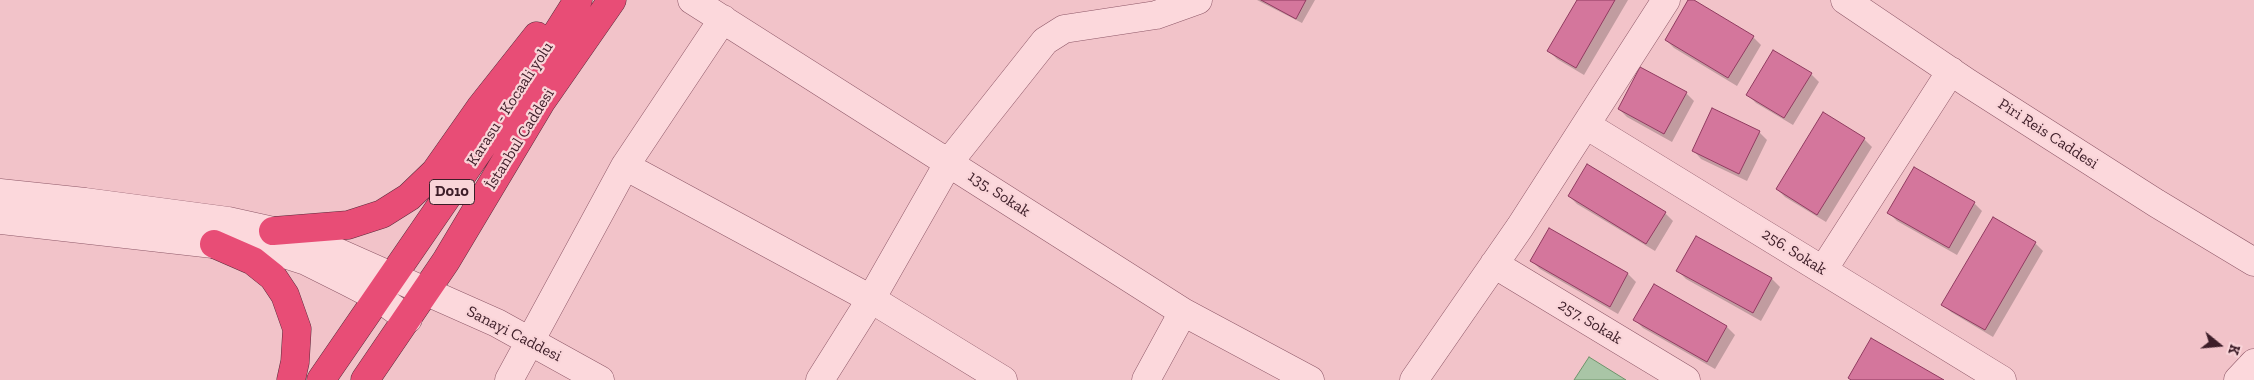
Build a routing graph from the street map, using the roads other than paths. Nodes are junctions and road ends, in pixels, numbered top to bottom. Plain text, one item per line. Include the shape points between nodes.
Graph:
1 (566, 0) edge
2 (578, 0) edge
3 (612, 0) edge
4 (692, 0) edge
5 (1198, 0) edge
6 (1666, 0) edge
7 (1845, 0) edge
8 (723, 19) junction
9 (1951, 71) junction
10 (1586, 125) junction
11 (948, 162) junction
12 (625, 166) junction
13 (0, 193) edge
14 (0, 220) edge
15 (273, 231) junction
16 (214, 244) junction
17 (2254, 262) edge
18 (1494, 264) junction
19 (1822, 270) junction
20 (386, 287) junction
21 (426, 291) junction
22 (871, 299) junction
23 (1183, 312) junction
24 (408, 320) junction
25 (530, 341) junction
26 (2254, 363) edge
27 (291, 380) edge
28 (321, 380) edge
29 (365, 380) edge
30 (509, 380) edge
31 (600, 380) edge
32 (820, 380) edge
33 (1003, 380) edge
34 (1146, 380) edge
35 (1310, 380) edge
36 (1414, 380) edge
37 (1686, 380) edge
38 (2002, 380) edge
39 (2238, 380) edge

1 - 15 highway via 480,108 435,172 409,197 382,214 348,225
2 - 20 highway, Karasu - Kocaali yolu / D010
3 - 21 highway, İstanbul Caddesi / D010 via 541,102
4 - 8 street, 135. Sokak
5 - 11 street via 1156,15 1064,29 1045,41
6 - 10 street
7 - 9 street, Piri Reis Caddesi
8 - 11 street, 135. Sokak
8 - 12 street
9 - 17 street, Piri Reis Caddesi
9 - 19 street
10 - 18 street
10 - 19 street, 256. Sokak
11 - 22 street
11 - 23 street, 135. Sokak
12 - 22 street
12 - 25 street
13 - 15 street via 228,221
14 - 16 street
15 - 20 street via 319,244
16 - 20 street via 275,252
16 - 27 highway via 253,261 273,277 285,295 297,329
18 - 36 street
18 - 37 street, 257. Sokak
19 - 38 street, 256. Sokak
20 - 21 street, Sanayi Caddesi
20 - 24 street
20 - 28 highway, Karasu - Kocaali yolu / D010
21 - 24 highway, İstanbul Caddesi / D010
21 - 25 street, Sanayi Caddesi
22 - 32 street
22 - 33 street
23 - 34 street
23 - 35 street, 135. Sokak
24 - 29 highway, İstanbul Caddesi / D010
25 - 30 street
25 - 31 street, Sanayi Caddesi
26 - 39 street

